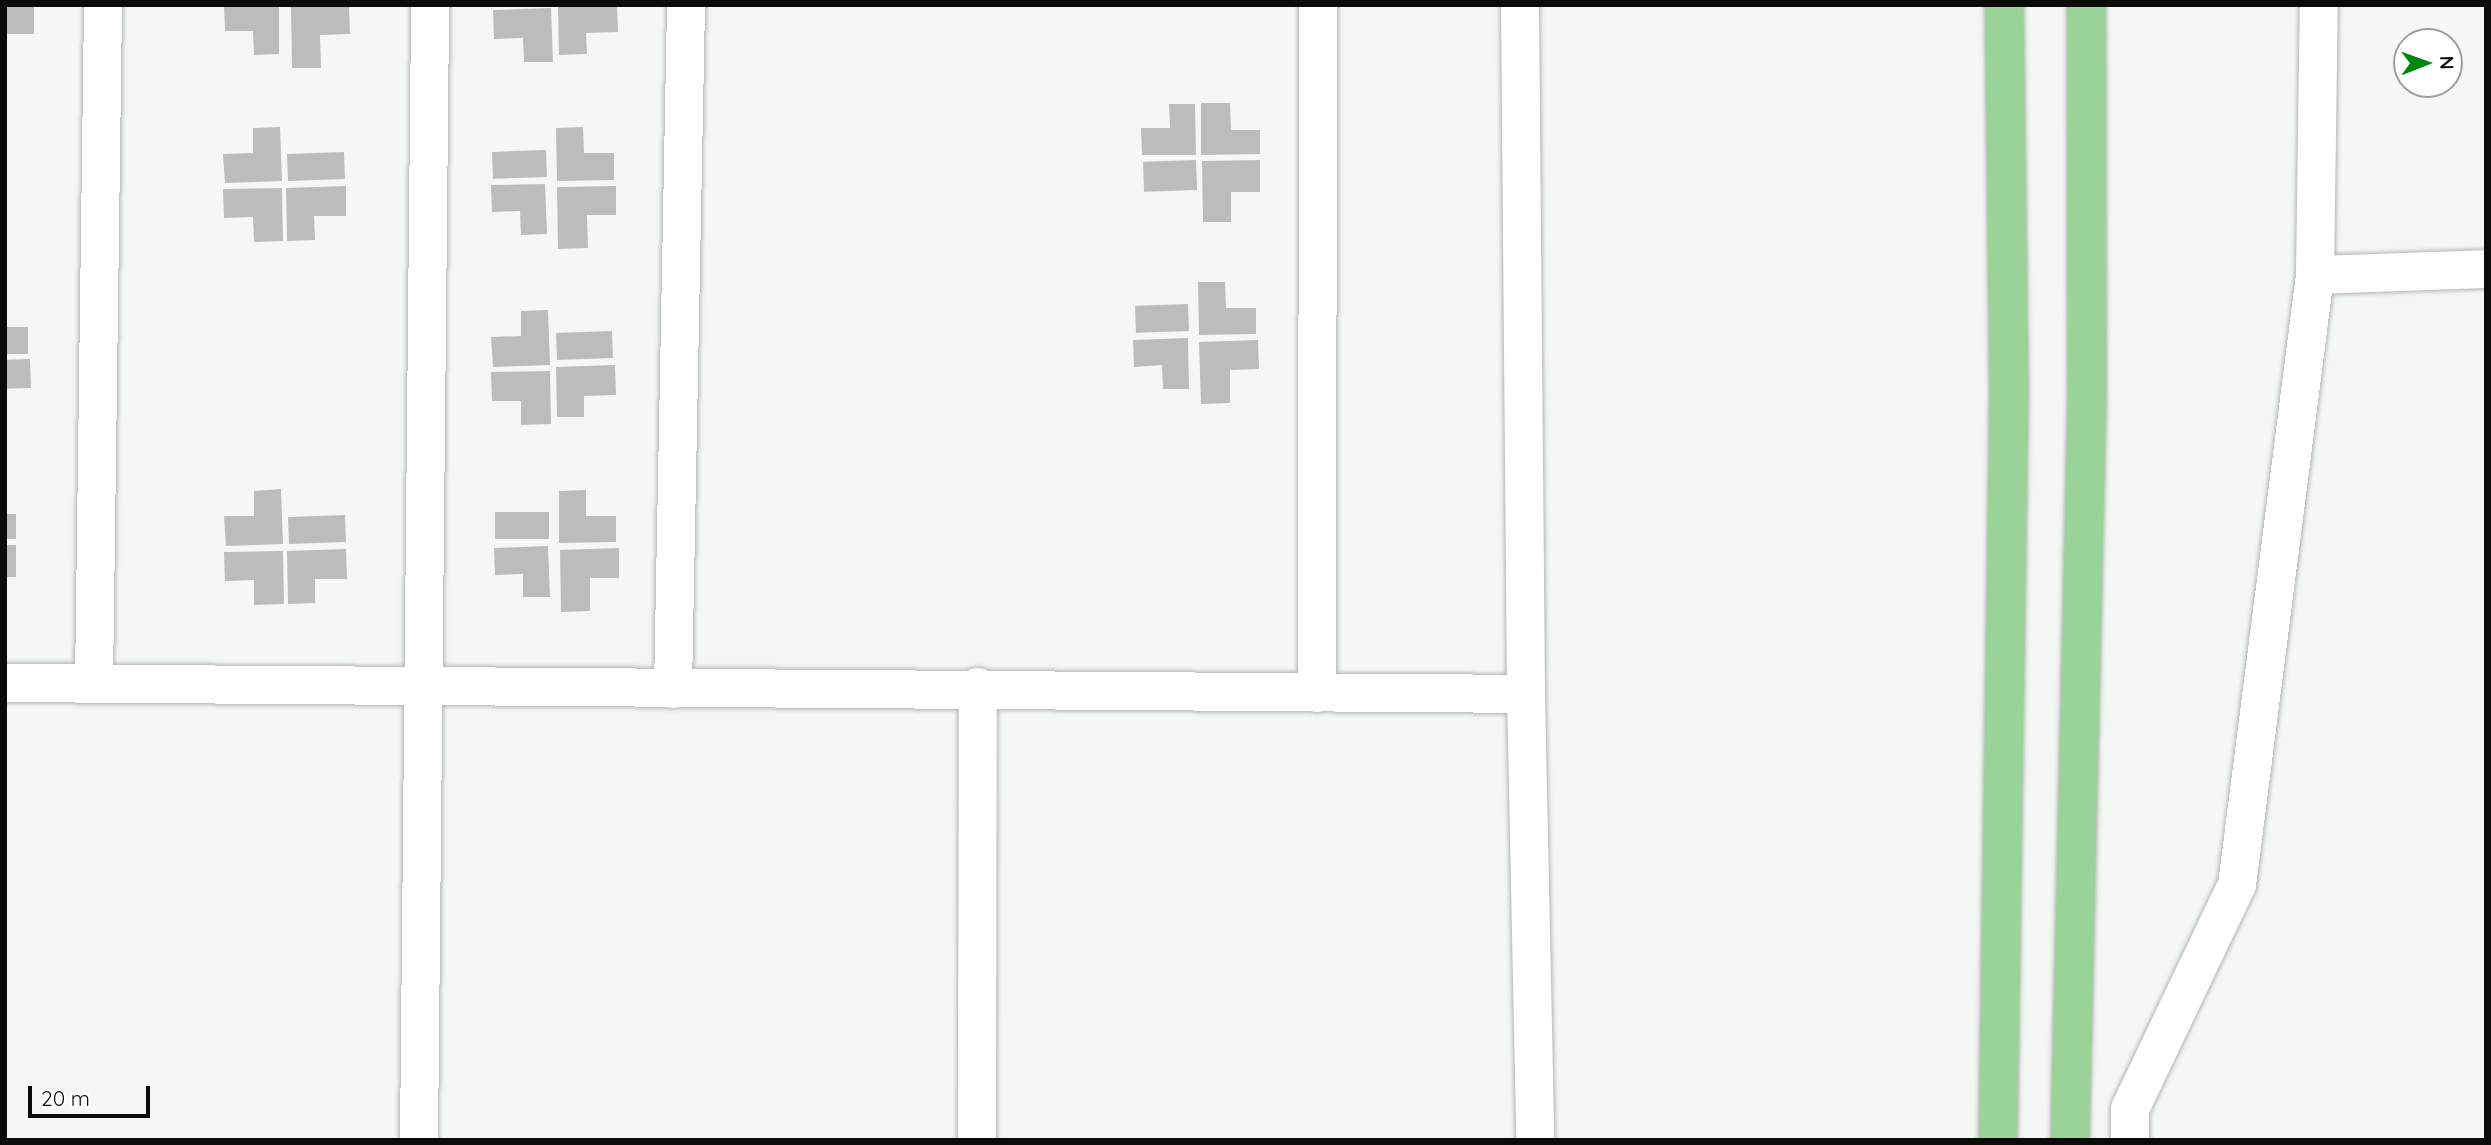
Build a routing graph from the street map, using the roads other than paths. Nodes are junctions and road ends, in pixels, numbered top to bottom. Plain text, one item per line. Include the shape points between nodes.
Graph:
1 (103, 5) edge
2 (430, 5) edge
3 (686, 5) edge
4 (1318, 5) edge
5 (1520, 5) edge
6 (2004, 5) edge
7 (2086, 5) edge
8 (2319, 5) edge
9 (2486, 269) edge
10 (2315, 275) junction
11 (5, 683) edge
12 (94, 684) junction
13 (978, 687) junction
14 (424, 688) junction
15 (673, 689) junction
16 (1317, 693) junction
17 (1527, 694) junction
18 (419, 1140) edge
19 (977, 1140) edge
20 (1535, 1140) edge
21 (1997, 1140) edge
22 (2070, 1140) edge
23 (2130, 1140) edge

1 - 12 street
2 - 14 street
3 - 15 street
4 - 16 street
5 - 17 street
6 - 21 main road via 2009,394
7 - 22 main road via 2087,395
8 - 10 street
9 - 10 street
10 - 23 street via 2237,885 2130,1109
11 - 12 street
12 - 14 street
13 - 15 street
13 - 16 street
13 - 19 street
14 - 15 street
14 - 18 street
16 - 17 street
17 - 20 street

